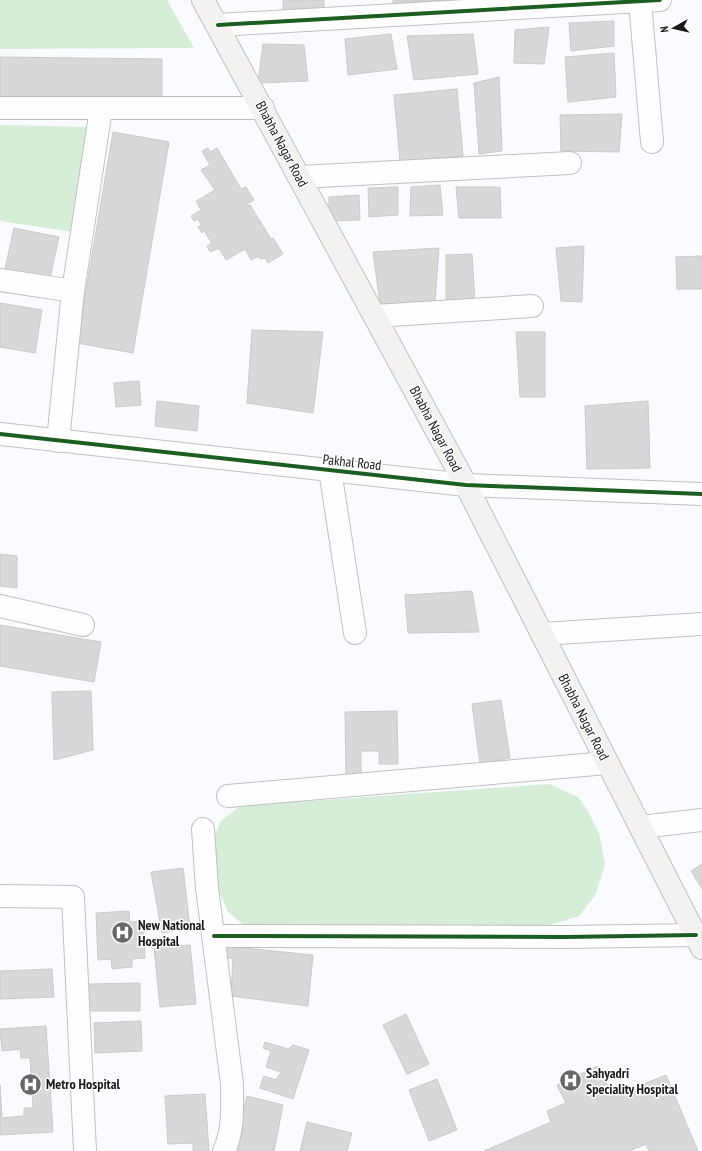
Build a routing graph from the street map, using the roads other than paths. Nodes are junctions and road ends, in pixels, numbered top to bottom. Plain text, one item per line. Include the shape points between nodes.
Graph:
1 (203, 0) edge
2 (650, 1) edge
3 (477, 5) edge
4 (218, 25) junction
5 (0, 108) edge
6 (263, 108) junction
7 (101, 109) junction
8 (652, 142) dead end
9 (570, 163) dead end
10 (300, 177) junction
11 (0, 280) edge
12 (73, 291) junction
13 (532, 306) dead end
14 (375, 316) junction
15 (0, 434) edge
16 (58, 441) junction
17 (330, 470) junction
18 (466, 485) junction
19 (702, 494) edge
20 (0, 606) edge
21 (702, 624) edge
22 (83, 626) dead end
23 (355, 633) dead end
24 (542, 634) junction
25 (607, 764) junction
26 (228, 796) dead end
27 (702, 820) edge
28 (641, 827) junction
29 (203, 829) dead end
30 (0, 896) edge
31 (214, 936) junction
32 (699, 942) edge
33 (85, 1151) edge
34 (224, 1151) edge

1 - 4 main road, Bhabha Nagar Road
2 - 3 street
2 - 8 street
3 - 4 street
4 - 6 main road, Bhabha Nagar Road
5 - 7 street
6 - 7 street
6 - 10 main road, Bhabha Nagar Road
7 - 12 street
9 - 10 street
10 - 14 main road, Bhabha Nagar Road
11 - 12 street
12 - 16 street
13 - 14 street
14 - 18 main road, Bhabha Nagar Road
15 - 16 street, Pakhal Road
16 - 17 street, Pakhal Road
17 - 18 street, Pakhal Road
17 - 23 street
18 - 19 street, Pakhal Road
18 - 24 main road, Bhabha Nagar Road
20 - 22 street
21 - 24 street
24 - 25 main road, Bhabha Nagar Road
25 - 26 street
25 - 28 main road, Bhabha Nagar Road
27 - 28 street
28 - 32 main road, Bhabha Nagar Road
29 - 31 street via 207,888
30 - 33 street via 73,897
31 - 32 street via 565,937
31 - 34 street via 232,1084 232,1116 228,1144

